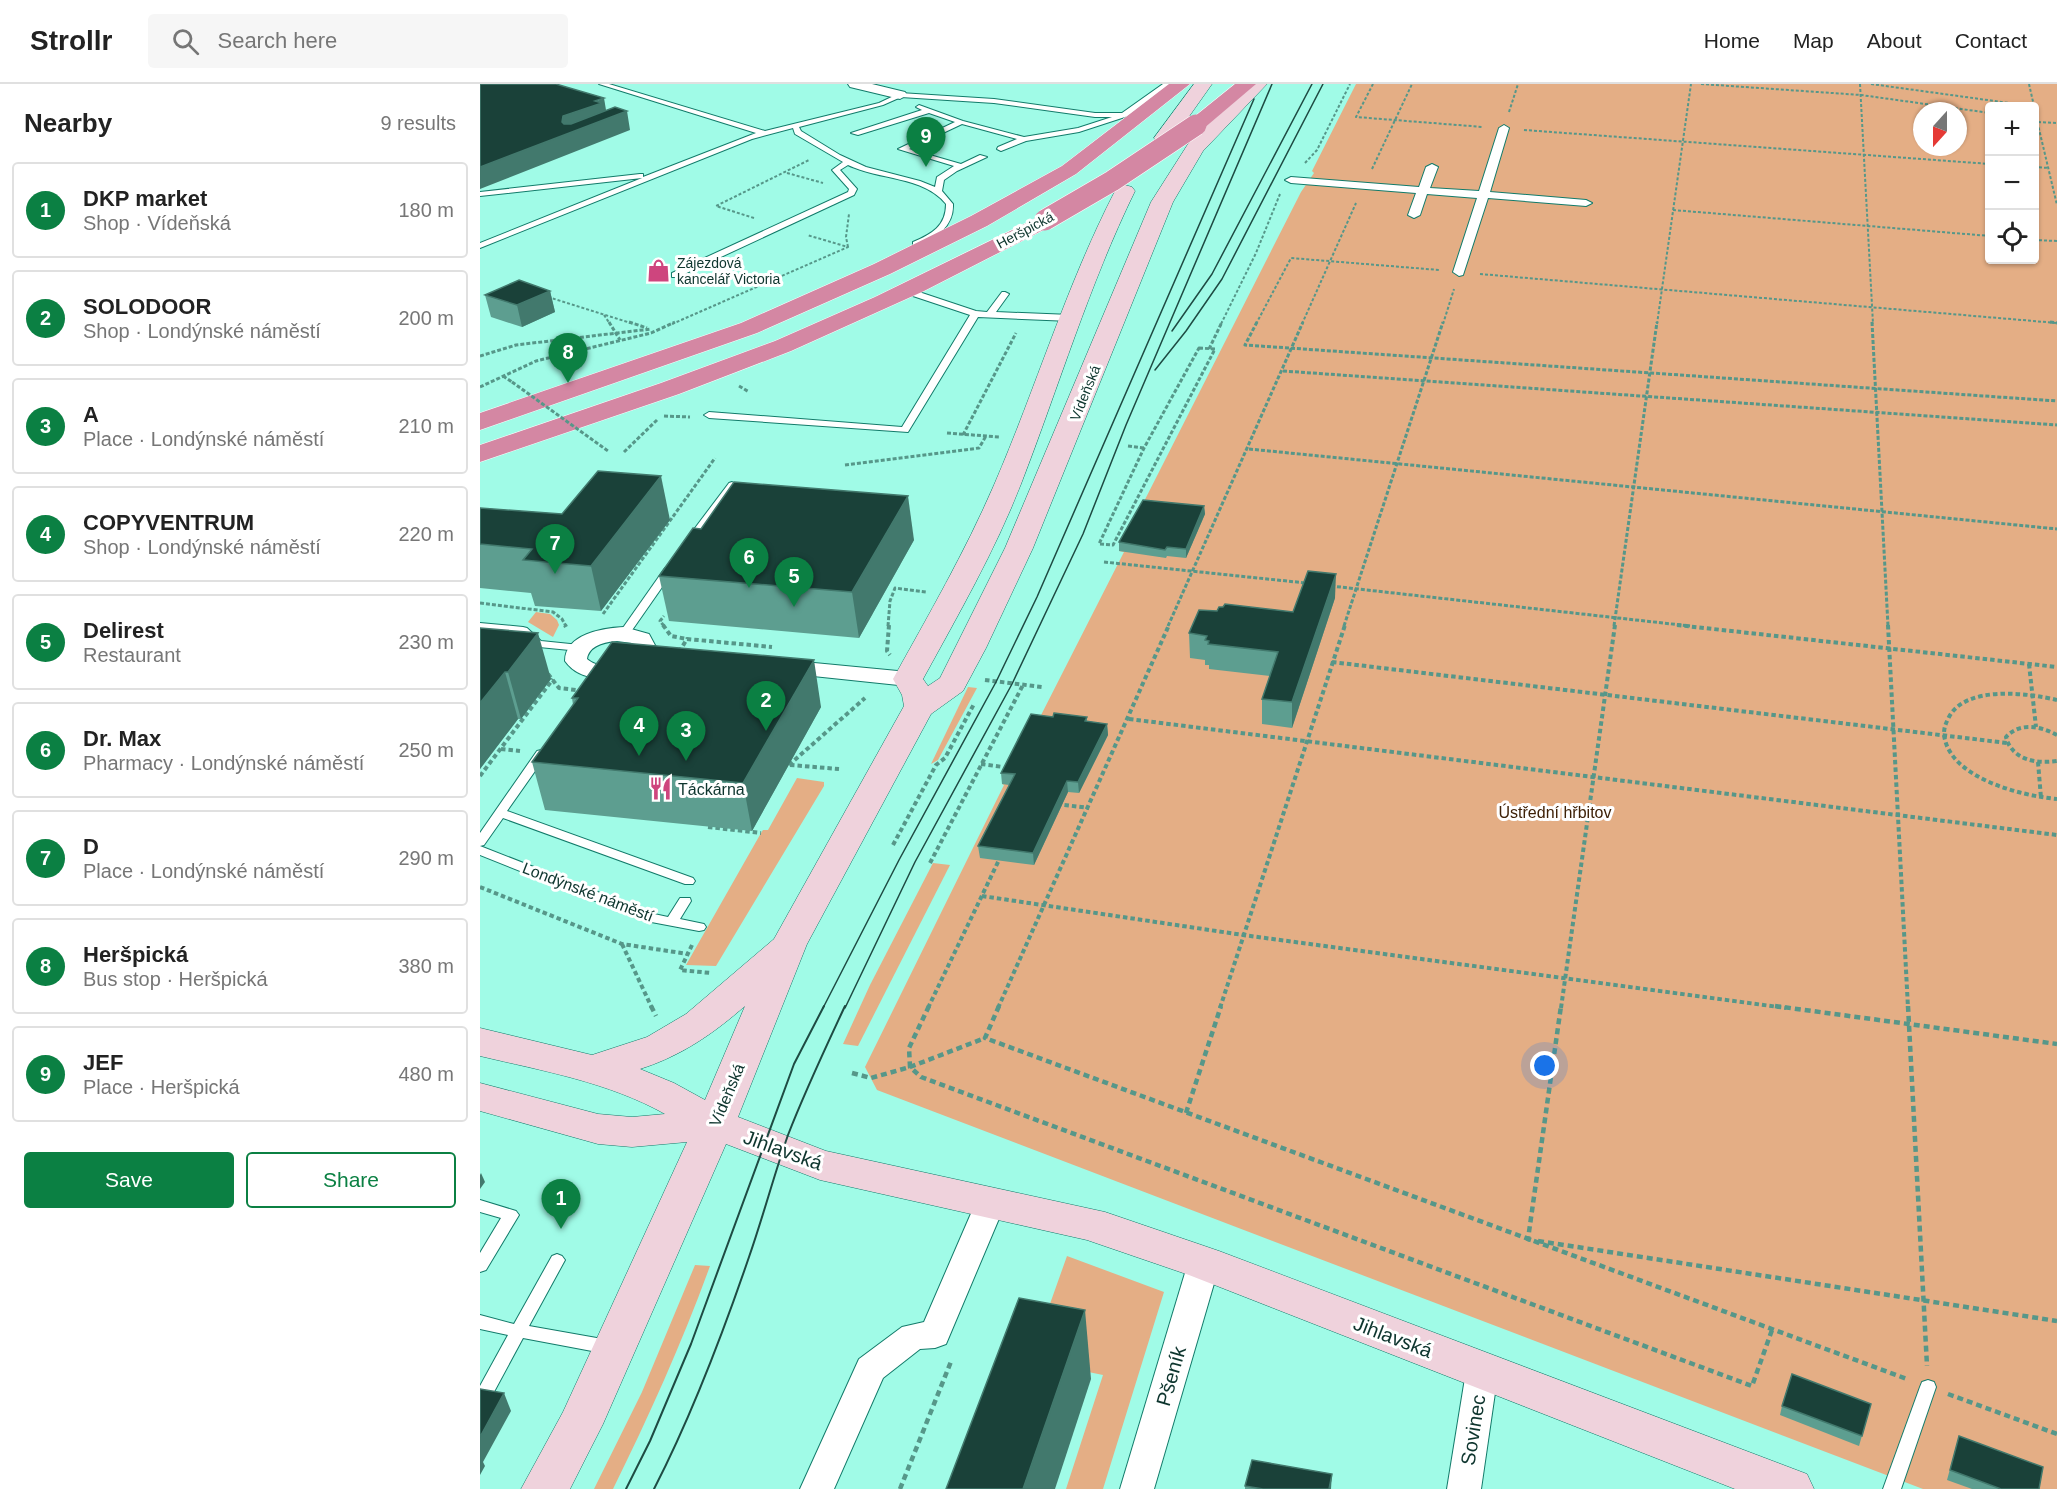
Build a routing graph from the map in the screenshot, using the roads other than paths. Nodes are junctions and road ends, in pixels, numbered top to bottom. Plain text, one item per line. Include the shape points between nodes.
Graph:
1 (602, 84) edge
2 (855, 84) edge
3 (1167, 84) edge
4 (1181, 84) edge
5 (1203, 84) edge
6 (1247, 84) edge
7 (1258, 84) edge
8 (900, 95) junction
9 (927, 111) junction
10 (1126, 115) junction
11 (962, 122) junction
12 (795, 126) junction
13 (1504, 128) road end
14 (764, 133) junction
15 (855, 133) dead end
16 (1164, 138) dead end
17 (1024, 139) junction
18 (1001, 149) dead end
19 (983, 157) dead end
20 (848, 162) junction
21 (961, 166) junction
22 (1432, 167) dead end
23 (653, 175) junction
24 (1291, 180) road end
25 (572, 183) junction
26 (939, 190) junction
27 (1423, 190) junction
28 (1125, 191) dead end
29 (480, 194) edge
30 (1475, 194) junction
31 (586, 195) junction
32 (1586, 203) dead end
33 (1414, 215) dead end
34 (480, 246) edge
35 (882, 269) junction
36 (1459, 272) road end
37 (675, 275) dead end
38 (907, 291) junction
39 (1005, 294) dead end
40 (975, 314) junction
41 (990, 314) junction
42 (1071, 318) junction
43 (709, 415) road end
44 (480, 423) edge
45 (480, 454) edge
46 (732, 485) edge
47 (480, 626) edge
48 (624, 634) junction
49 (539, 644) junction
50 (580, 648) junction
51 (513, 652) edge
52 (676, 655) edge
53 (643, 656) junction
54 (757, 665) edge
55 (907, 680) junction
56 (548, 744) edge
57 (500, 813) junction
58 (480, 842) edge
59 (480, 850) edge
60 (689, 881) dead end
61 (685, 901) dead end
62 (672, 921) junction
63 (699, 927) dead end
64 (789, 944) junction
65 (480, 1042) edge
66 (592, 1070) junction
67 (480, 1097) edge
68 (715, 1124) junction
69 (991, 1202) junction
70 (480, 1206) edge
71 (557, 1260) dead end
72 (1204, 1263) junction
73 (480, 1266) edge
74 (480, 1322) edge
75 (519, 1331) junction
76 (615, 1348) junction
77 (1482, 1372) junction
78 (1928, 1387) road end
79 (482, 1398) edge
80 (545, 1489) edge
81 (817, 1489) edge
82 (1137, 1489) edge
83 (1464, 1489) edge
84 (1790, 1489) edge
85 (1892, 1489) edge

1 - 14 lane
2 - 8 street
3 - 10 lane
4 - 35 highway, Heršpická via 1069,170
5 - 16 main road
6 - 38 highway, Heršpická, bridge via 1187,131 1112,181
7 - 55 main road, Vídeňská via 1195,147 1162,202 1019,548 952,684
8 - 9 lane
8 - 10 lane via 994,101 1095,116
8 - 12 lane via 881,104
9 - 11 lane
9 - 15 lane
10 - 17 lane via 1079,130
11 - 17 lane
11 - 21 lane via 902,149
12 - 14 lane
12 - 20 lane via 798,132
13 - 30 street
14 - 23 lane
17 - 18 lane
19 - 21 lane
20 - 26 lane
20 - 37 lane via 836,170 853,191
21 - 26 lane via 940,179
22 - 27 street
23 - 25 lane
23 - 31 lane
24 - 27 street
25 - 29 lane
25 - 31 lane
26 - 35 lane via 951,205 946,222
27 - 30 street
27 - 33 street
28 - 42 main road, Vídeňská via 1098,245
30 - 32 street
30 - 36 street
31 - 34 lane
35 - 44 highway, Heršpická via 749,328
38 - 40 lane
38 - 45 highway, Heršpická via 710,374
39 - 41 lane
40 - 41 lane
40 - 43 lane via 905,430
41 - 42 lane
42 - 55 main road, Vídeňská via 1006,486 959,586
46 - 48 lane via 712,518
47 - 49 lane via 523,630
48 - 50 street via 604,635
48 - 53 street via 641,639 646,650
49 - 50 lane
49 - 51 lane
50 - 53 street via 576,661 595,676 630,666
52 - 53 street
54 - 55 street
55 - 64 main road, Vídeňská
56 - 57 lane
57 - 58 lane
57 - 60 lane
59 - 62 lane, Londýnské náměstí via 651,918
61 - 62 lane
62 - 63 lane, Londýnské náměstí
64 - 66 main road via 705,1018 672,1041
64 - 68 main road, Vídeňská
65 - 66 main road, Jihlavská
66 - 68 main road, Jihlavská via 660,1093
67 - 68 main road via 598,1129 632,1132
68 - 69 main road, Jihlavská via 820,1165
68 - 76 main road, Vídeňská
69 - 72 main road, Jihlavská via 1090,1224
69 - 81 street via 935,1335 913,1336 871,1369
70 - 73 lane via 511,1215
71 - 75 lane
72 - 77 main road, Jihlavská
72 - 82 street, Pšeník
74 - 75 lane
75 - 76 lane
75 - 79 lane
76 - 80 main road, Vídeňská
77 - 83 street, Sovinec
77 - 84 main road, Jihlavská
78 - 85 lane

